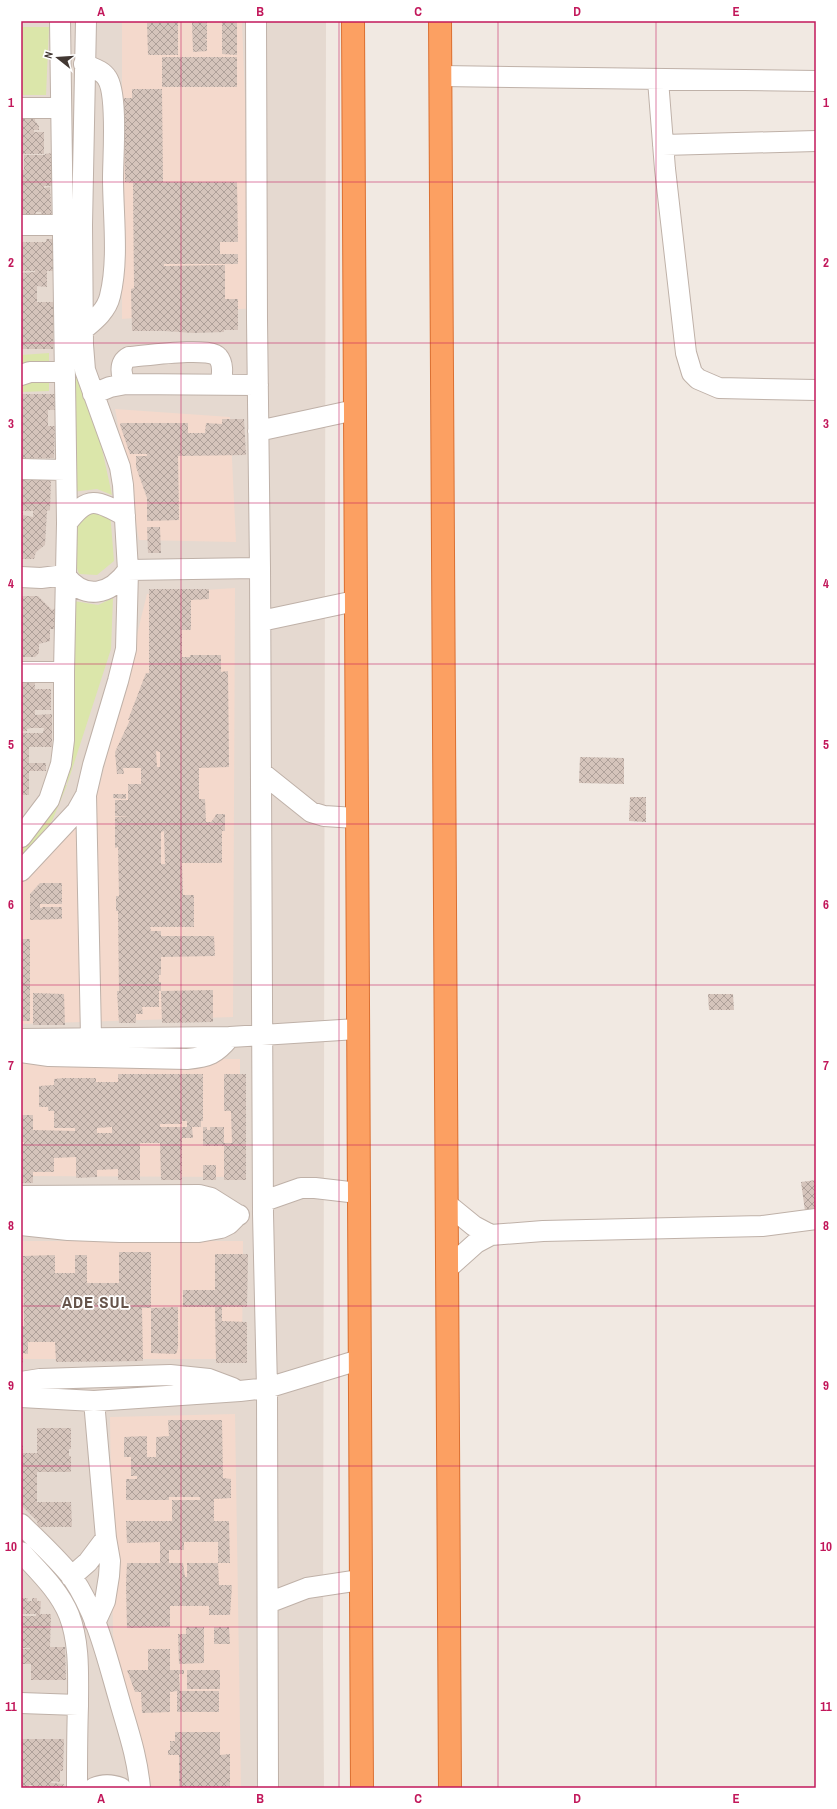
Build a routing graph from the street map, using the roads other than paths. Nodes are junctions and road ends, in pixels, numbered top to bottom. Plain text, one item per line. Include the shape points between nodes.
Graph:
1 (60, 21) edge
2 (86, 21) edge
3 (256, 21) edge
4 (353, 21) edge
5 (440, 21) edge
6 (84, 64) junction
7 (441, 76) junction
8 (658, 80) junction
9 (816, 81) edge
10 (21, 108) edge
11 (61, 108) junction
12 (816, 141) edge
13 (663, 146) junction
14 (21, 225) edge
15 (64, 225) junction
16 (84, 329) junction
17 (64, 372) junction
18 (21, 375) edge
19 (126, 384) junction
20 (221, 384) junction
21 (258, 385) junction
22 (816, 390) edge
23 (93, 394) junction
24 (355, 410) junction
25 (258, 431) junction
26 (21, 469) edge
27 (65, 470) junction
28 (125, 516) junction
29 (67, 523) junction
30 (260, 568) junction
31 (128, 570) junction
32 (65, 575) junction
33 (21, 577) edge
34 (355, 601) junction
35 (261, 621) junction
36 (21, 672) edge
37 (64, 672) junction
38 (262, 772) junction
39 (86, 795) junction
40 (356, 818) junction
41 (21, 837) edge
42 (21, 871) edge
43 (357, 1029) junction
44 (262, 1036) junction
45 (230, 1037) junction
46 (91, 1038) junction
47 (21, 1039) edge
48 (21, 1052) edge
49 (358, 1193) junction
50 (21, 1196) edge
51 (447, 1204) junction
52 (264, 1208) junction
53 (21, 1214) edge
54 (238, 1214) junction
55 (816, 1219) edge
56 (21, 1225) edge
57 (491, 1235) junction
58 (447, 1269) junction
59 (359, 1360) junction
60 (21, 1382) edge
61 (267, 1388) junction
62 (240, 1391) junction
63 (21, 1397) edge
64 (94, 1401) junction
65 (21, 1524) edge
66 (106, 1538) junction
67 (21, 1552) edge
68 (71, 1577) junction
69 (360, 1580) junction
70 (268, 1603) junction
71 (95, 1623) junction
72 (21, 1703) edge
73 (78, 1705) junction
74 (77, 1788) edge
75 (94, 1788) edge
76 (120, 1788) edge
77 (140, 1788) edge
78 (268, 1788) edge
79 (362, 1788) edge
80 (450, 1788) edge

1 - 11 street
2 - 6 street
3 - 21 street
4 - 24 highway
5 - 7 highway
6 - 16 street
6 - 16 street via 101,72 110,86 113,117 114,269 110,297 105,308
7 - 8 street
7 - 51 highway
8 - 9 street
8 - 13 street
10 - 11 street
11 - 15 street
12 - 13 street
13 - 22 street via 683,337 692,373 706,384 719,388
14 - 15 street
15 - 17 street
16 - 23 street via 86,370
17 - 18 street via 30,372
17 - 27 street
19 - 20 street
19 - 20 street via 122,366 129,357 199,352 214,353 217,356 222,367
19 - 23 street
20 - 21 street
21 - 25 street
23 - 28 street via 120,467
24 - 25 street
24 - 34 highway
25 - 30 street
26 - 27 street
27 - 29 street
28 - 29 street via 102,504 92,503 81,507
28 - 31 street
29 - 32 street
30 - 31 street
30 - 35 street
31 - 32 street via 120,582 95,592 82,590
31 - 39 street via 126,649 92,765
32 - 33 street
32 - 37 street
34 - 35 street
34 - 40 highway
35 - 38 street
36 - 37 street
37 - 41 street via 64,740 61,764 48,800
38 - 40 street via 311,812 324,816
38 - 44 street
39 - 42 street via 77,811
39 - 46 street
40 - 43 highway
43 - 44 street
43 - 49 highway
44 - 45 street
44 - 52 street
45 - 46 street
45 - 48 street via 213,1054 187,1059 48,1056
46 - 47 street
49 - 52 street via 301,1188
49 - 59 highway
50 - 54 street via 199,1195 211,1198
51 - 57 street via 474,1226
51 - 58 highway
52 - 54 street
52 - 61 street
53 - 54 street
54 - 56 street via 221,1228 199,1232 98,1231
55 - 57 street via 762,1226 543,1231
57 - 58 street via 476,1243
58 - 80 highway
59 - 61 street
59 - 69 highway
60 - 62 street via 60,1378 170,1375 209,1379
61 - 62 street
61 - 70 street
62 - 64 street
63 - 64 street
64 - 66 street
65 - 68 street
66 - 68 street via 88,1562
66 - 71 street via 110,1576 105,1601
67 - 73 street via 56,1593 69,1615 76,1653
68 - 71 street via 84,1597
69 - 70 street via 307,1588
69 - 79 highway
70 - 78 street
71 - 77 street via 134,1748
72 - 73 street
73 - 74 street
75 - 76 street via 108,1785

